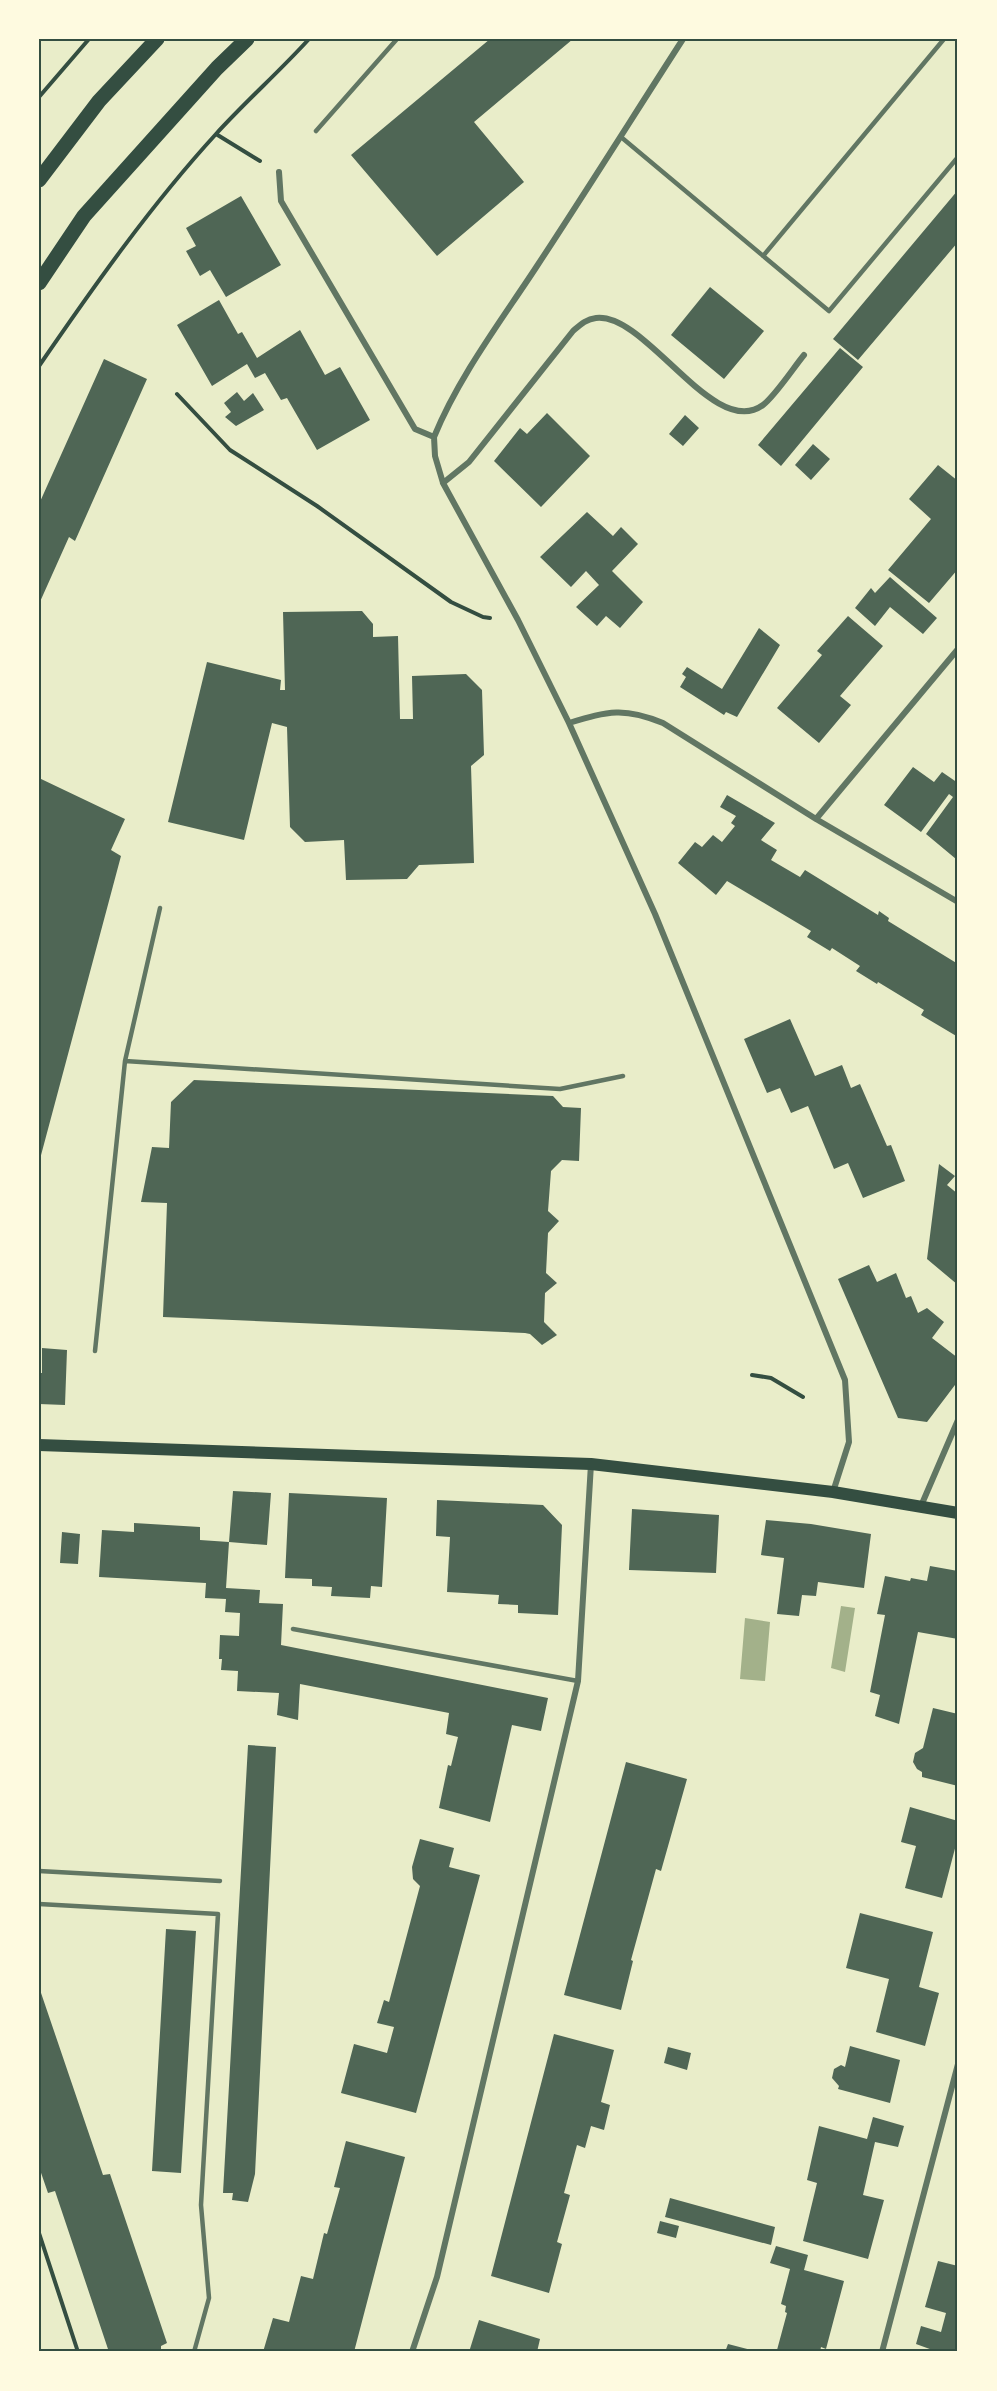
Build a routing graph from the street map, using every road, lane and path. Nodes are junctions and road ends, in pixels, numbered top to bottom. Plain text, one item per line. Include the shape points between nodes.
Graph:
1 (89, 39) edge
2 (158, 39) edge
3 (247, 39) edge
4 (309, 39) edge
5 (397, 39) edge
6 (683, 39) edge
7 (944, 39) edge
8 (39, 97) edge
9 (316, 131) dead end
10 (216, 134) junction
11 (621, 137) junction
12 (958, 158) edge
13 (279, 172) joint
14 (39, 180) edge
15 (763, 256) junction
16 (39, 283) edge
17 (804, 355) dead end
18 (39, 366) edge
19 (177, 394) dead end
20 (434, 437) junction
21 (444, 483) junction
22 (518, 620) junction
23 (958, 649) edge
24 (569, 723) junction
25 (816, 819) junction
26 (958, 902) edge
27 (160, 908) dead end
28 (125, 1061) junction
29 (623, 1076) dead end
30 (95, 1351) dead end
31 (752, 1375) dead end
32 (802, 1397) dead end
33 (958, 1420) edge
34 (39, 1444) edge
35 (591, 1464) junction
36 (833, 1492) junction
37 (921, 1507) junction
38 (958, 1513) edge
39 (293, 1629) dead end
40 (578, 1682) junction
41 (39, 1871) edge
42 (220, 1881) dead end
43 (39, 1904) edge
44 (958, 2064) edge
45 (39, 2233) edge
46 (78, 2352) edge
47 (195, 2352) edge
48 (412, 2352) edge
49 (882, 2352) edge

1 - 8 path
2 - 14 main road via 99,101
3 - 16 main road via 84,216
4 - 10 path
5 - 9 lane
6 - 11 street
7 - 15 lane
10 - 13 path
10 - 18 path via 87,297
11 - 15 lane
11 - 20 street via 478,356
12 - 15 lane via 829,311
13 - 20 street via 281,201 415,429
17 - 21 street via 764,405 751,411 730,408 711,399 629,328 608,318 584,321 469,462
19 - 22 path via 230,450 317,506 451,602 483,617
20 - 21 street via 435,456
21 - 22 street
22 - 24 street
23 - 25 street
24 - 25 street via 608,712 639,713 663,723
24 - 36 street via 655,914 845,1380 849,1442
25 - 26 street
27 - 28 lane
28 - 29 lane via 560,1089
28 - 30 lane
31 - 32 path via 771,1378
33 - 37 street
34 - 35 main road
35 - 36 main road
35 - 40 street
36 - 37 main road
37 - 38 main road
39 - 40 lane
40 - 48 street via 436,2277
41 - 42 lane
43 - 47 lane via 218,1914 201,2205 209,2298
44 - 49 street
45 - 46 path

